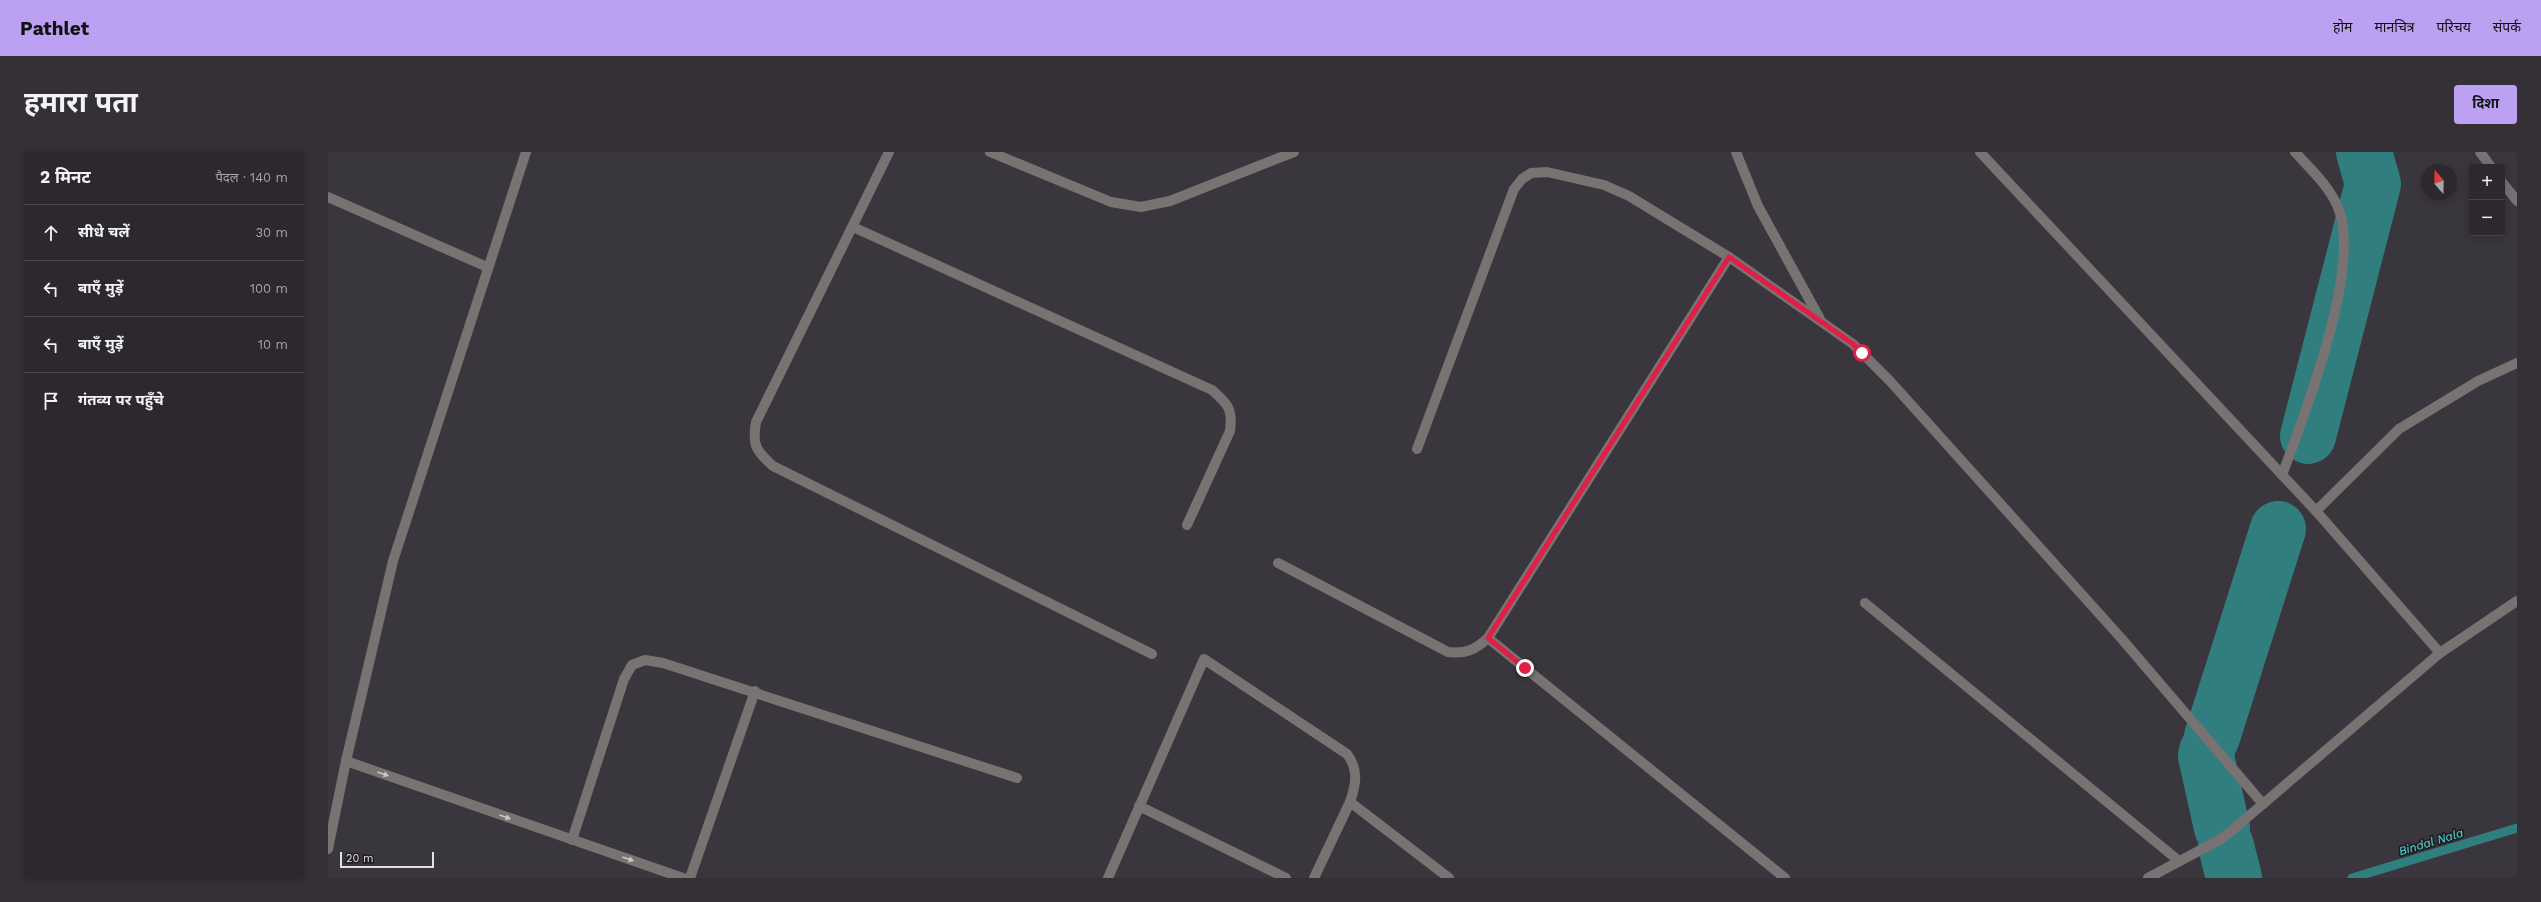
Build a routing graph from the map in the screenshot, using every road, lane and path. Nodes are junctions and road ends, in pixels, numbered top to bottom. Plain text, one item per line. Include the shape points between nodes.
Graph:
1 (526, 152) edge
2 (889, 152) edge
3 (990, 152) edge
4 (1294, 152) edge
5 (1736, 152) edge
6 (1980, 152) edge
7 (2295, 152) edge
8 (2480, 152) edge
9 (2489, 164) edge
10 (2505, 186) edge
11 (328, 196) edge
12 (2517, 201) edge
13 (853, 227) junction
14 (1729, 257) junction
15 (487, 267) junction
16 (1822, 322) junction
17 (2517, 363) edge
18 (1418, 449) dead end
19 (2282, 475) junction
20 (2316, 511) junction
21 (1187, 525) dead end
22 (1278, 563) dead end
23 (2517, 601) edge
24 (1865, 603) dead end
25 (1488, 638) junction
26 (2440, 653) junction
27 (1152, 654) dead end
28 (755, 691) junction
29 (346, 761) junction
30 (1017, 778) dead end
31 (1350, 802) junction
32 (2263, 804) junction
33 (1140, 806) junction
34 (572, 840) junction
35 (328, 849) edge
36 (2179, 861) junction
37 (683, 878) edge
38 (690, 878) edge
39 (1108, 878) edge
40 (1286, 878) edge
41 (1314, 878) edge
42 (1449, 878) edge
43 (1785, 878) edge
44 (2148, 878) edge

1 - 15 street
2 - 13 street
3 - 4 street via 1111,202 1141,207 1170,201
5 - 16 street via 1758,206
6 - 19 street
7 - 19 street via 2327,187 2340,212 2345,236 2338,296 2310,402
8 - 9 street
10 - 12 street
11 - 15 street
13 - 21 street via 1212,390 1225,402 1232,416 1230,430
13 - 27 street via 756,422 753,438 759,454 773,466
14 - 16 street
14 - 18 street via 1623,193 1604,185 1554,174 1531,173 1514,189
14 - 25 street
15 - 29 street via 393,561
16 - 32 street via 1853,344 1900,393 2121,638
17 - 20 street via 2478,381 2399,429
19 - 20 street
20 - 26 street
22 - 25 street via 1448,652 1461,654 1476,650
23 - 26 street
24 - 36 street
25 - 43 street
26 - 32 street
28 - 30 street
28 - 34 street via 663,663 645,660 632,665 624,679
28 - 38 street
29 -> 34 street
29 - 35 street
31 - 33 street via 1356,778 1355,764 1348,754 1204,658
31 - 41 street
31 - 42 street
32 - 36 street via 2223,838
33 - 39 street
33 - 40 street
34 -> 37 street
36 - 44 street

